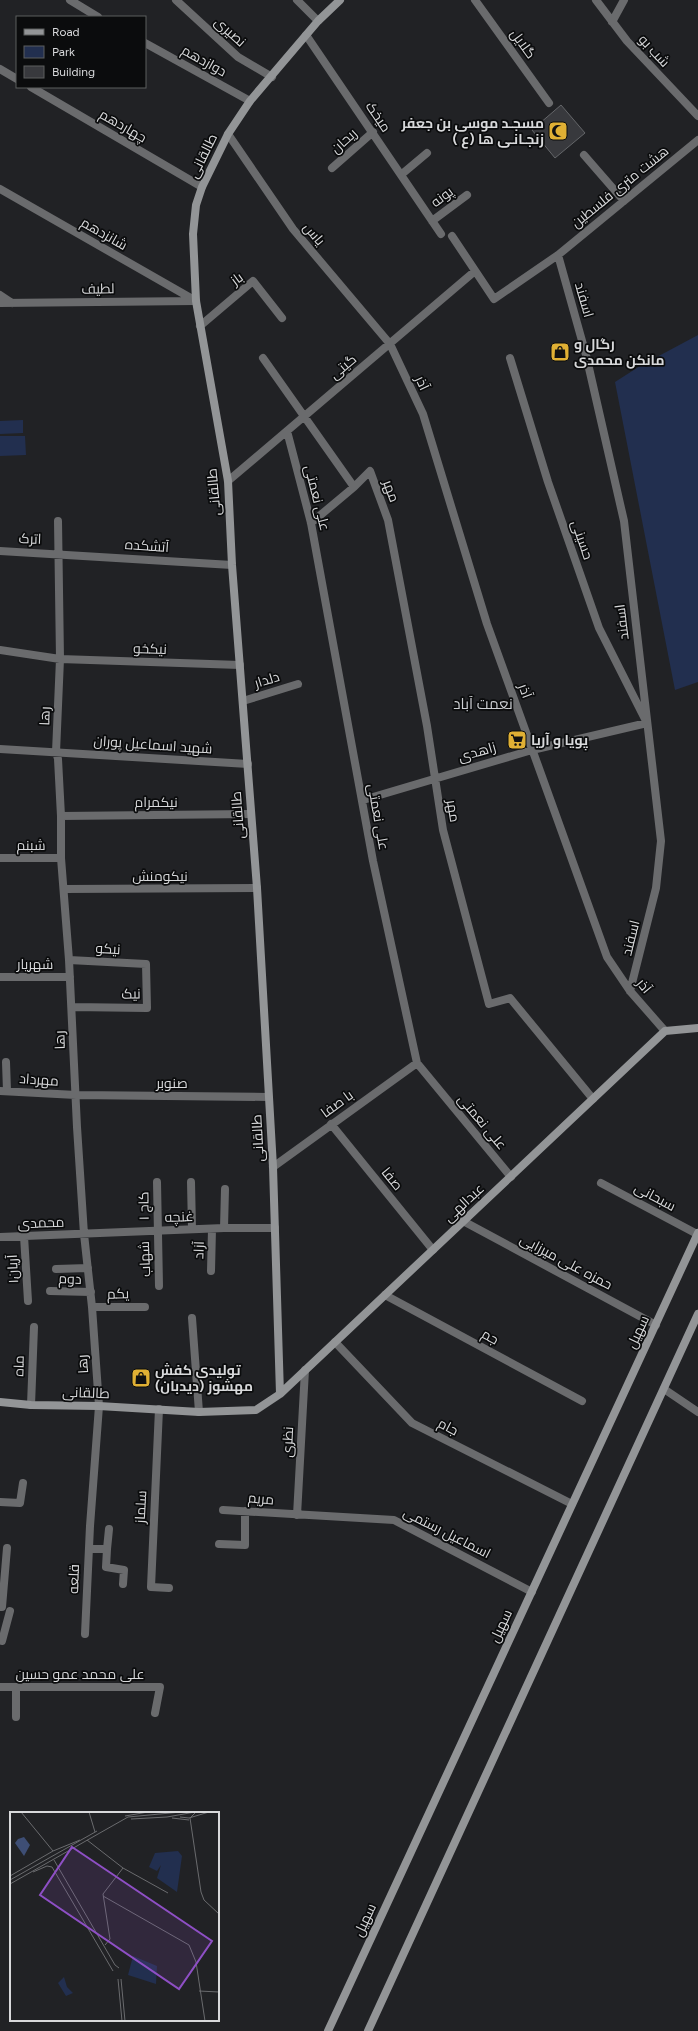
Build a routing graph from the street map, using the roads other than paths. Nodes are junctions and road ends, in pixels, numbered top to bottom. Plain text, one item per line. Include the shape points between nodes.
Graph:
1 (70, 0) edge
2 (176, 0) edge
3 (297, 0) edge
4 (340, 0) edge
5 (475, 0) edge
6 (596, 0) edge
7 (624, 0) edge
8 (96, 16) edge
9 (318, 21) junction
10 (612, 22) junction
11 (306, 35) junction
12 (146, 44) edge
13 (0, 69) edge
14 (272, 77) junction
15 (16, 78) edge
16 (33, 88) edge
17 (250, 101) junction
18 (549, 103) dead end
19 (698, 116) edge
20 (373, 132) junction
21 (228, 134) junction
22 (698, 140) edge
23 (427, 153) dead end
24 (584, 155) dead end
25 (332, 168) dead end
26 (402, 174) junction
27 (202, 187) junction
28 (0, 189) edge
29 (467, 195) dead end
30 (624, 200) junction
31 (432, 221) junction
32 (441, 234) dead end
33 (452, 236) dead end
34 (558, 254) junction
35 (475, 271) junction
36 (0, 295) edge
37 (196, 301) junction
38 (0, 303) edge
39 (12, 303) junction
40 (282, 318) dead end
41 (200, 326) junction
42 (390, 344) junction
43 (263, 358) dead end
44 (510, 358) dead end
45 (304, 417) junction
46 (287, 431) junction
47 (228, 481) junction
48 (354, 487) junction
49 (58, 521) dead end
50 (311, 523) junction
51 (0, 551) edge
52 (59, 553) junction
53 (232, 565) junction
54 (0, 650) edge
55 (60, 659) junction
56 (240, 665) junction
57 (298, 684) dead end
58 (243, 701) junction
59 (647, 723) junction
60 (0, 749) edge
61 (532, 750) junction
62 (56, 752) junction
63 (248, 764) junction
64 (435, 778) junction
65 (362, 800) junction
66 (251, 814) junction
67 (61, 816) junction
68 (0, 858) edge
69 (61, 858) junction
70 (257, 888) junction
71 (64, 889) junction
72 (70, 960) junction
73 (146, 964) joint
74 (0, 977) edge
75 (70, 977) junction
76 (630, 991) junction
77 (72, 1007) junction
78 (698, 1028) edge
79 (666, 1031) junction
80 (6, 1062) dead end
81 (417, 1063) junction
82 (4, 1091) edge
83 (76, 1095) junction
84 (268, 1096) junction
85 (593, 1099) junction
86 (331, 1124) junction
87 (273, 1167) junction
88 (511, 1177) junction
89 (157, 1182) dead end
90 (191, 1182) dead end
91 (601, 1183) dead end
92 (225, 1189) dead end
93 (463, 1221) junction
94 (224, 1228) junction
95 (274, 1228) junction
96 (192, 1229) junction
97 (212, 1229) junction
98 (158, 1231) junction
99 (698, 1233) edge
100 (84, 1234) junction
101 (24, 1236) junction
102 (0, 1237) edge
103 (433, 1250) junction
104 (88, 1268) junction
105 (56, 1269) dead end
106 (211, 1271) dead end
107 (159, 1286) dead end
108 (50, 1291) dead end
109 (90, 1292) junction
110 (386, 1295) junction
111 (28, 1301) dead end
112 (92, 1307) junction
113 (145, 1307) dead end
114 (698, 1314) edge
115 (192, 1318) dead end
116 (656, 1325) junction
117 (34, 1327) dead end
118 (335, 1342) junction
119 (305, 1370) junction
120 (664, 1389) junction
121 (280, 1394) junction
122 (582, 1401) dead end
123 (0, 1402) edge
124 (31, 1405) junction
125 (99, 1406) junction
126 (159, 1409) junction
127 (199, 1412) junction
128 (698, 1412) edge
129 (23, 1483) dead end
130 (0, 1502) edge
131 (572, 1504) junction
132 (223, 1510) dead end
133 (245, 1511) junction
134 (297, 1516) junction
135 (90, 1526) joint
136 (109, 1529) dead end
137 (220, 1544) dead end
138 (7, 1548) dead end
139 (107, 1548) junction
140 (89, 1549) junction
141 (123, 1584) dead end
142 (169, 1588) dead end
143 (532, 1592) junction
144 (4, 1608) edge
145 (85, 1634) dead end
146 (2, 1641) dead end
147 (0, 1687) edge
148 (16, 1687) junction
149 (156, 1713) dead end
150 (16, 1717) dead end
151 (328, 2031) edge
152 (368, 2031) edge

1 - 8 street
2 - 14 street, نصیری via 238,57
3 - 9 street
4 - 9 street, طالقانی
5 - 18 street, گلایل
6 - 10 street, شب بو
7 - 10 street
9 - 11 street, طالقانی
10 - 19 street, شب بو
11 - 14 street, طالقانی
11 - 20 street, میخک
12 - 17 street, دوازدهم
13 - 15 street
14 - 17 street, طالقانی
16 - 27 street, چهاردهم
17 - 21 street, طالقانی
20 - 25 street, ریحان
20 - 26 street, میخک
21 - 27 street, طالقانی
21 - 42 street, یاس via 293,229
22 - 30 street, هشت متری فلسطین
23 - 26 street
24 - 30 street
26 - 31 street, میخک
27 - 37 street, طالقانی via 196,205 193,234
28 - 37 street, شانزدهم
29 - 31 street, پونه
30 - 34 street, هشت متری فلسطین
31 - 32 street, میخک
33 - 35 street
34 - 35 street, هشت متری فلسطین via 494,299
34 - 59 street, اسفند via 586,355 624,521
35 - 42 street, گیتی
36 - 39 street
37 - 39 street, لطیف
37 - 41 street, طالقانی
38 - 39 street, لطیف
40 - 41 street, باز via 253,281
41 - 47 street, طالقانی
42 - 45 street, گیتی
42 - 61 street, آذر via 423,414 487,624
43 - 45 street
44 - 59 street, حسینی via 548,482 599,628
45 - 46 street, گیتی
45 - 48 street
46 - 47 street, گیتی
46 - 50 street, علی نعمتی
47 - 53 street, طالقانی
48 - 50 street
48 - 64 street, مهر via 370,471 388,520
49 - 52 street, رها
50 - 65 street, علی نعمتی
51 - 52 street, اترک
52 - 53 street, آتشکده
52 - 55 street, رها
53 - 56 street, طالقانی
54 - 55 street, نیکخو
55 - 56 street, نیکخو
55 - 62 street, رها
56 - 58 street, طالقانی
57 - 58 street, دلدار
58 - 63 street, طالقانی
59 - 61 street, زاهدی
59 - 76 street, اسفند via 661,841 656,888
60 - 62 street, شهید اسماعیل پوران
61 - 64 street, زاهدی
61 - 76 street, آذر via 607,957
62 - 63 street, شهید اسماعیل پوران
62 - 67 street, رها
63 - 66 street, طالقانی
64 - 65 street, زاهدی
64 - 85 street, مهر via 443,830 489,1004 510,998
65 - 81 street, علی نعمتی
66 - 67 street, نیکمرام
66 - 70 street, طالقانی
67 - 69 street, رها
68 - 69 street, شبنم
69 - 71 street, رها
70 - 71 street, نیکومنش
70 - 84 street, طالقانی
71 - 72 street, رها
72 - 73 street, نیکو
72 - 75 street, رها
73 - 77 street, نیک via 147,1008
74 - 75 street, شهریار
75 - 77 street, رها
76 - 79 street, آذر
77 - 83 street, رها
78 - 79 street
79 - 85 street, عبدالهی
80 - 82 street
81 - 86 street, با صفا
81 - 88 street, علی نعمتی
82 - 83 street, مهرداد
83 - 84 street, صنوبر
83 - 100 street, رها
84 - 87 street, طالقانی
85 - 88 street, عبدالهی
86 - 87 street, با صفا
86 - 103 street, صفا
87 - 95 street, طالقانی
88 - 93 street, عبدالهی
89 - 98 street, کاج ۱
90 - 96 street
91 - 99 street, سبحانی
92 - 94 street
93 - 103 street, عبدالهی
93 - 116 street, حمزه علی میرزایی
94 - 95 street, غنچه
94 - 97 street, غنچه
95 - 121 street, طالقانی
96 - 97 street, غنچه
96 - 98 street, غنچه
97 - 106 street, آزاد
98 - 100 street, غنچه
98 - 107 street, شهاب
99 - 116 street, سهیل
100 - 101 street, محمدی
100 - 104 street, رها
101 - 102 street, محمدی
101 - 111 street, آریان۱
103 - 110 street, عبدالهی
104 - 105 street
104 - 109 street, رها
108 - 109 street, دوم
109 - 112 street, رها
110 - 118 street, عبدالهی
110 - 122 street, جم
112 - 113 street, یکم
112 - 125 street, رها
114 - 120 street
115 - 127 street
116 - 131 street, سهیل
117 - 124 street, ماه
118 - 119 street, عبدالهی
118 - 131 street, جام via 412,1423
119 - 121 street, عبدالهی
119 - 134 street, نظری
120 - 128 street
120 - 152 street
121 - 127 street, طالقانی via 256,1410
123 - 124 street, طالقانی
124 - 125 street, طالقانی
125 - 126 street, طالقانی
125 - 135 street, رها
126 - 127 street, طالقانی
126 - 142 street, سلماز via 151,1587
129 - 130 street via 20,1504
131 - 143 street, سهیل
132 - 133 street, مریم
133 - 134 street, مریم
133 - 137 street via 245,1545
134 - 143 street, اسماعیل رستمی via 394,1520
135 - 140 street, قلعه
136 - 139 street
138 - 144 street
139 - 140 street
139 - 141 street via 106,1567 124,1570
140 - 145 street, قلعه
143 - 151 street, سهیل
144 - 146 street
147 - 148 street, علی محمد عمو حسین
148 - 149 street, علی محمد عمو حسین via 160,1687
148 - 150 street

